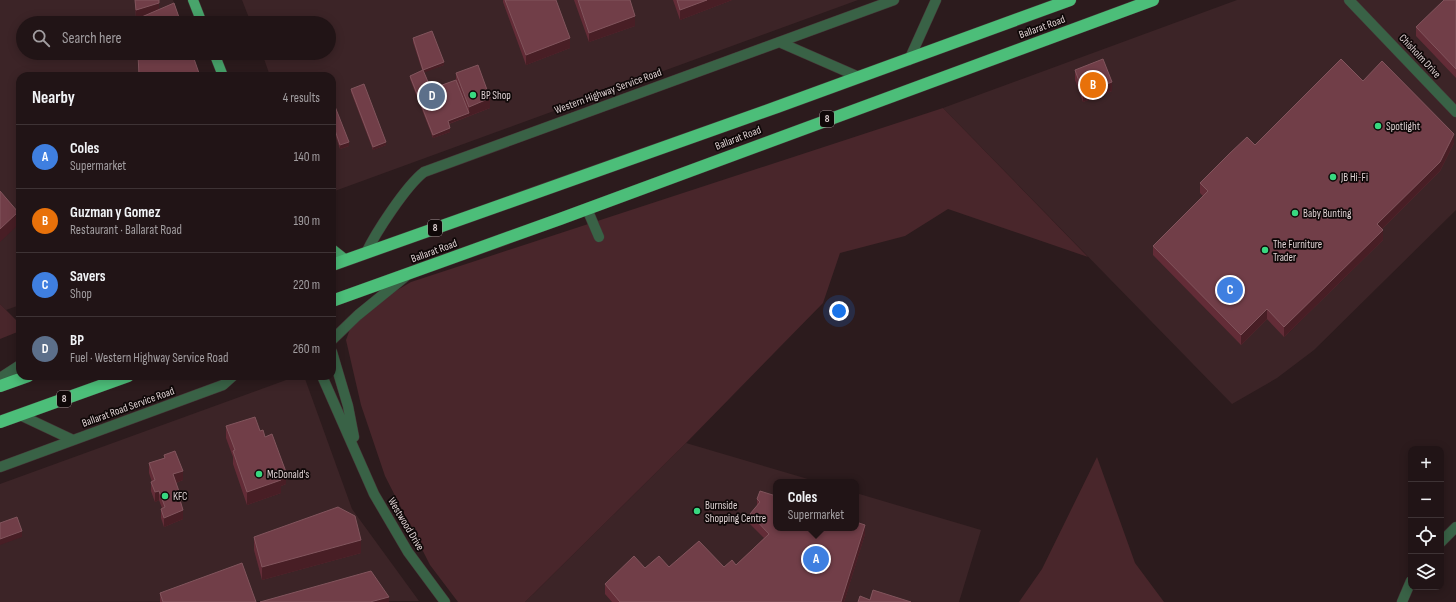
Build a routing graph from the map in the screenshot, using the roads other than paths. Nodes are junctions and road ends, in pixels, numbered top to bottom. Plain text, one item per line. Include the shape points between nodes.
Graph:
1 (193, 0) edge
2 (894, 0) edge
3 (936, 0) edge
4 (1070, 0) edge
5 (1153, 0) edge
6 (1349, 0) edge
7 (1356, 0) edge
8 (199, 16) edge
9 (1366, 18) junction
10 (779, 42) junction
11 (217, 60) edge
12 (909, 60) junction
13 (221, 72) edge
14 (859, 77) junction
15 (1456, 112) edge
16 (587, 209) junction
17 (599, 237) dead end
18 (336, 252) edge
19 (366, 253) junction
20 (346, 260) junction
21 (336, 264) edge
22 (409, 274) junction
23 (336, 300) edge
24 (336, 336) edge
25 (336, 366) edge
26 (16, 367) edge
27 (0, 378) edge
28 (17, 380) edge
29 (117, 380) edge
30 (229, 380) edge
31 (324, 380) edge
32 (0, 386) edge
33 (20, 415) junction
34 (0, 422) edge
35 (74, 440) junction
36 (357, 452) junction
37 (0, 467) edge
38 (1456, 527) edge
39 (1444, 539) edge
40 (1408, 588) edge
41 (445, 602) edge
42 (1402, 602) edge

1 - 8 main road
2 - 10 street, Western Highway Service Road
3 - 12 street
4 - 12 highway, Ballarat Road / 8
5 - 16 highway, Ballarat Road / 8
6 - 9 street, Chisholm Drive
7 - 9 street, Chisholm Drive
9 - 15 street, Chisholm Drive
10 - 14 street
10 - 19 street, Western Highway Service Road via 424,172 406,193
11 - 13 main road
12 - 14 highway, Ballarat Road / 8
14 - 19 highway, Ballarat Road / 8
16 - 17 street
16 - 22 highway, Ballarat Road / 8
18 - 20 main road
19 - 20 highway, Ballarat Road / 8
20 - 21 highway, Ballarat Road / 8
22 - 23 highway, Ballarat Road / 8
22 - 24 street
25 - 36 street, Westwood Drive via 348,406
26 - 27 street
28 - 32 highway
29 - 33 highway, 8
30 - 35 street, Ballarat Road Service Road via 223,385
31 - 36 street, Westwood Drive
33 - 34 highway, 8
33 - 35 street, Ballarat Road Service Road
35 - 37 street, Ballarat Road Service Road
36 - 41 street, Westwood Drive via 374,494 408,552
38 - 39 street
40 - 42 street

